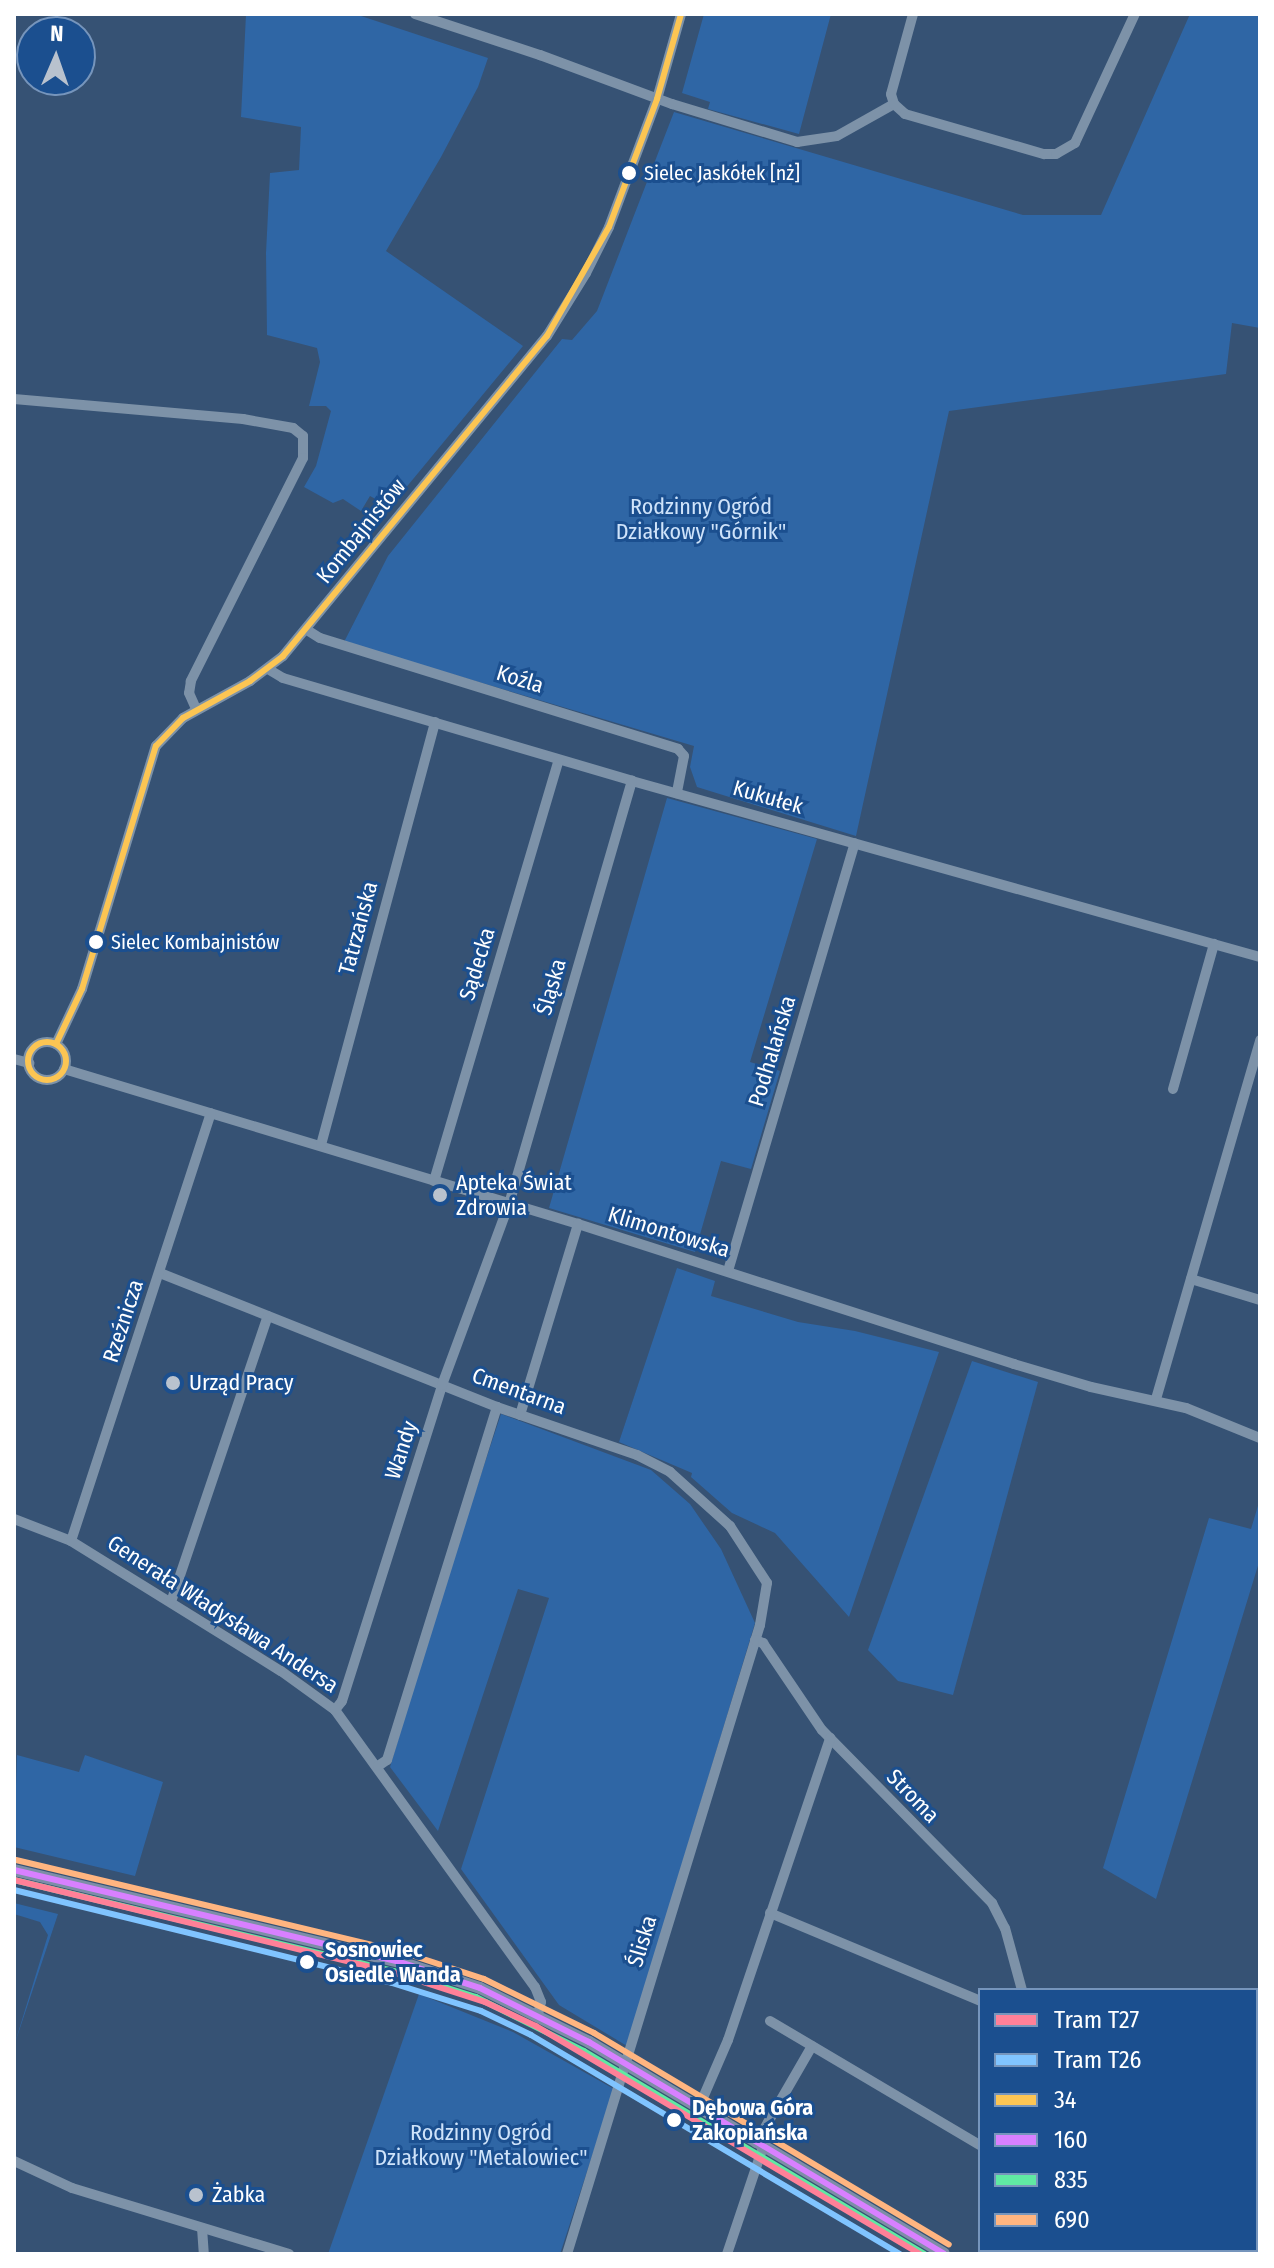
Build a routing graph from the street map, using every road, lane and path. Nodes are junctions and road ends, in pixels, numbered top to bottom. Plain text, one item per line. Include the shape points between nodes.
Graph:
1 (415, 14) edge
2 (681, 14) edge
3 (913, 14) edge
4 (1135, 14) edge
5 (657, 99) junction
6 (894, 104) junction
7 (14, 399) edge
8 (307, 630) junction
9 (268, 669) junction
10 (196, 709) junction
11 (435, 722) junction
12 (559, 760) junction
13 (632, 781) junction
14 (677, 793) junction
15 (855, 843) junction
16 (1214, 944) junction
17 (1260, 957) edge
18 (1260, 1040) edge
19 (56, 1044) junction
20 (14, 1059) edge
21 (29, 1063) junction
22 (64, 1069) junction
23 (1173, 1089) dead end
24 (211, 1113) junction
25 (321, 1145) junction
26 (434, 1181) junction
27 (509, 1204) junction
28 (578, 1224) junction
29 (728, 1271) junction
30 (160, 1273) junction
31 (1191, 1279) junction
32 (1260, 1300) edge
33 (268, 1316) junction
34 (442, 1385) junction
35 (1156, 1399) junction
36 (497, 1407) junction
37 (520, 1415) junction
38 (1260, 1438) edge
39 (14, 1519) edge
40 (71, 1541) junction
41 (171, 1602) junction
42 (755, 1640) junction
43 (335, 1710) junction
44 (830, 1738) junction
45 (378, 1766) junction
46 (14, 1870) edge
47 (770, 1913) junction
48 (1021, 1988) edge
49 (978, 2000) edge
50 (538, 2014) junction
51 (770, 2021) dead end
52 (812, 2046) junction
53 (626, 2065) junction
54 (699, 2107) junction
55 (978, 2144) edge
56 (760, 2145) junction
57 (14, 2161) edge
58 (202, 2228) junction
59 (204, 2254) edge
60 (289, 2254) edge
61 (567, 2254) edge
62 (727, 2254) edge
63 (944, 2254) edge

1 - 5 street
2 - 5 street, Kombajnistów
3 - 6 street via 891,94
4 - 6 street via 1075,143 1056,154 905,114
5 - 6 street via 797,142 837,136
5 - 8 street, Kombajnistów via 609,227 552,327
7 - 10 street via 243,419 293,428 303,436 303,458 191,681 189,693
8 - 9 street, Kombajnistów
8 - 14 street, Koźla via 678,749 684,756
9 - 10 street, Kombajnistów
9 - 11 street, Kukułek via 283,678
10 - 19 street, Kombajnistów via 165,734 152,756 82,989
11 - 12 street, Kukułek
11 - 25 street, Tatrzańska
12 - 13 street, Kukułek
12 - 26 street, Sądecka
13 - 14 street, Kukułek
13 - 27 street, Śląska
14 - 15 street, Kukułek
15 - 16 street, Kukułek
15 - 29 street, Podhalańska
16 - 17 street, Kukułek
16 - 23 street
18 - 31 street
19 - 21 street via 37,1046
19 - 22 street via 65,1055
20 - 21 street
21 - 22 street via 42,1079 57,1077
22 - 24 street, Klimontowska
24 - 25 street, Klimontowska
24 - 30 street, Rzeźnicza
25 - 26 street, Klimontowska
26 - 27 street, Klimontowska
27 - 28 street, Klimontowska
27 - 34 street, Wandy
28 - 29 street, Klimontowska
28 - 37 street
29 - 35 street, Klimontowska via 1050,1375
30 - 33 street, Cmentarna
30 - 40 street, Rzeźnicza
31 - 32 street
31 - 35 street
33 - 34 street, Cmentarna
33 - 41 street
34 - 36 street, Cmentarna
34 - 43 street, Wandy
35 - 38 street, Klimontowska
36 - 37 street, Cmentarna
36 - 45 street via 387,1760
37 - 42 street, Cmentarna via 637,1455 701,1497 730,1526 767,1583
39 - 40 street, Generała Władysława Andersa
40 - 41 street, Generała Władysława Andersa
41 - 43 street, Generała Władysława Andersa
42 - 44 street, Stroma via 763,1643
42 - 53 street, Śliska
43 - 45 street, Generała Władysława Andersa
44 - 47 street
44 - 48 street, Stroma via 992,1903 1005,1928
45 - 50 street, Generała Władysława Andersa via 535,1987 541,2002
46 - 50 main road via 429,1969
47 - 49 street
47 - 54 street via 728,2040
50 - 53 main road
51 - 52 street
52 - 55 street
52 - 56 street
53 - 54 main road
53 - 61 street, Śliska
54 - 56 main road
56 - 62 street
56 - 63 main road
57 - 58 street via 72,2188
58 - 59 street
58 - 60 street

